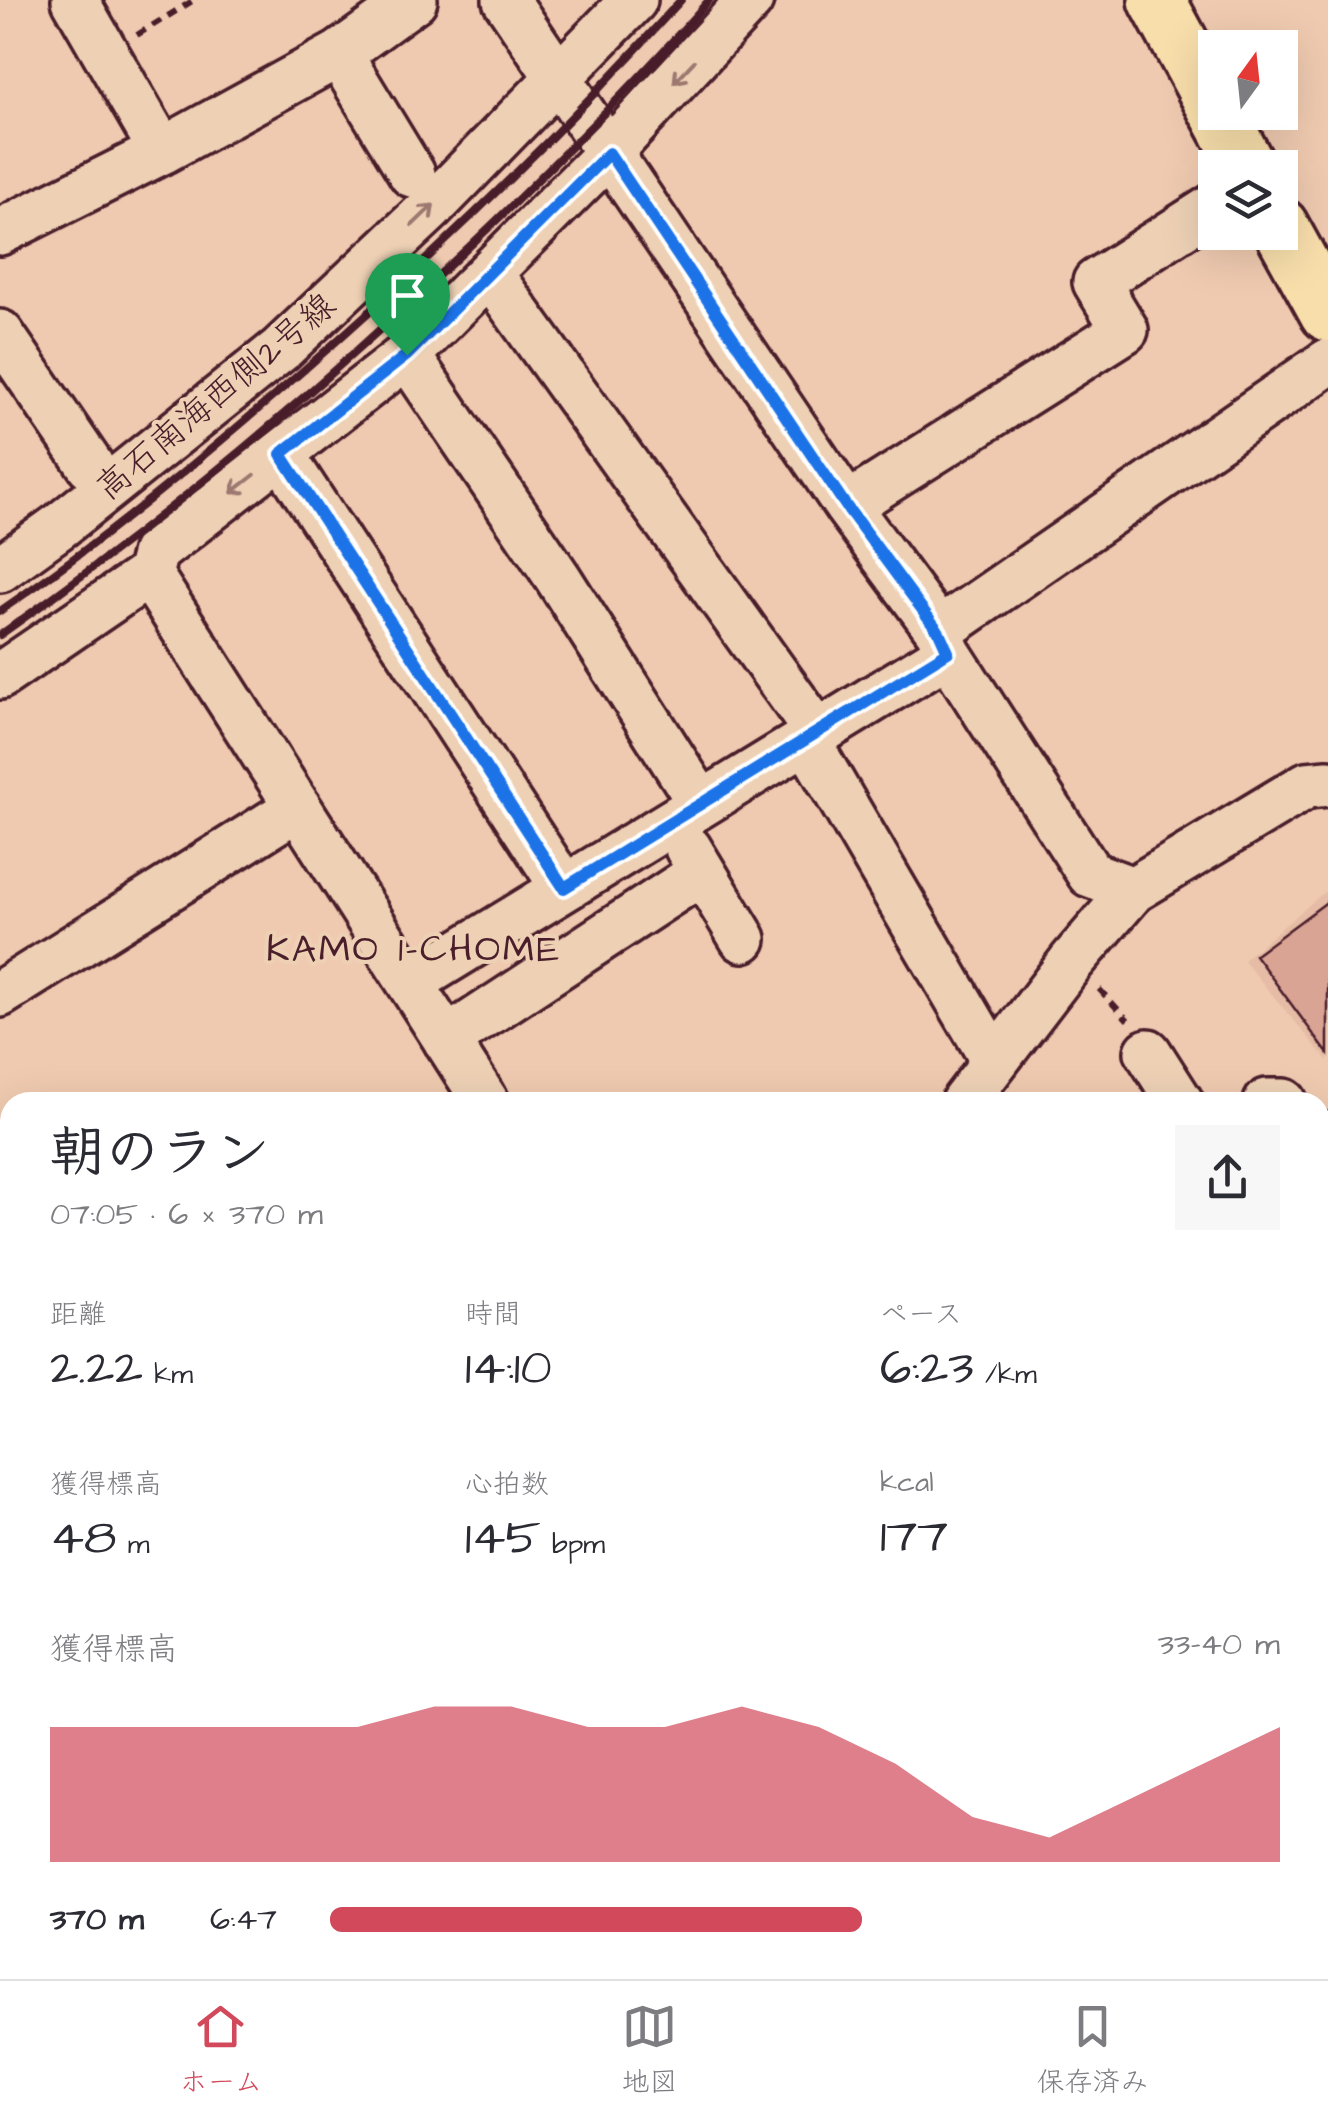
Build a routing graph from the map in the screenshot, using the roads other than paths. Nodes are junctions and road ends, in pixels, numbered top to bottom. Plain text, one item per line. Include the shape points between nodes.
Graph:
1 (75, 0) edge
2 (414, 0) edge
3 (506, 0) edge
4 (634, 0) edge
5 (750, 0) edge
6 (1157, 0) edge
7 (339, 54) junction
8 (1198, 75) edge
9 (559, 79) junction
10 (162, 151) junction
11 (609, 153) junction
12 (412, 174) dead end
13 (1198, 217) edge
14 (0, 232) edge
15 (1293, 250) edge
16 (489, 273) junction
17 (1328, 313) edge
18 (0, 333) edge
19 (407, 355) junction
20 (1328, 362) edge
21 (281, 454) junction
22 (90, 464) dead end
23 (846, 506) junction
24 (0, 569) edge
25 (149, 574) junction
26 (944, 642) junction
27 (0, 676) edge
28 (811, 736) junction
29 (1328, 783) edge
30 (298, 808) junction
31 (686, 812) junction
32 (702, 872) junction
33 (564, 888) junction
34 (1133, 890) junction
35 (743, 939) dead end
36 (410, 983) junction
37 (0, 994) edge
38 (446, 1040) junction
39 (1148, 1052) road end
40 (993, 1060) junction
41 (480, 1092) edge
42 (971, 1092) edge
43 (1174, 1092) edge

1 - 10 street
2 - 7 street
3 - 9 street
4 - 9 street, 高石南海西側2号線
5 -> 11 street
6 - 8 main road
7 - 10 street
7 - 12 street
9 - 11 street
24 -> 9 street, 高石南海西側2号線 via 281,349
10 - 14 street
11 - 16 street
11 - 23 street
13 - 23 street via 1096,282 1124,330
15 - 17 main road
16 - 19 street
16 - 28 street
18 - 22 street
19 - 21 street
19 - 31 street via 558,578
20 - 26 street
21 -> 25 street via 155,552
21 - 33 street
23 - 26 street
25 - 27 street
25 - 30 street
26 - 28 street
26 - 34 street via 1090,874
28 - 31 street
28 - 40 street
29 - 34 street via 1307,785
30 - 36 street
30 - 37 street
31 - 32 street
31 - 33 street
32 - 35 street
32 - 38 street
33 - 36 street
34 - 40 street
36 - 38 street
38 - 41 street
39 - 43 street
40 - 42 street

